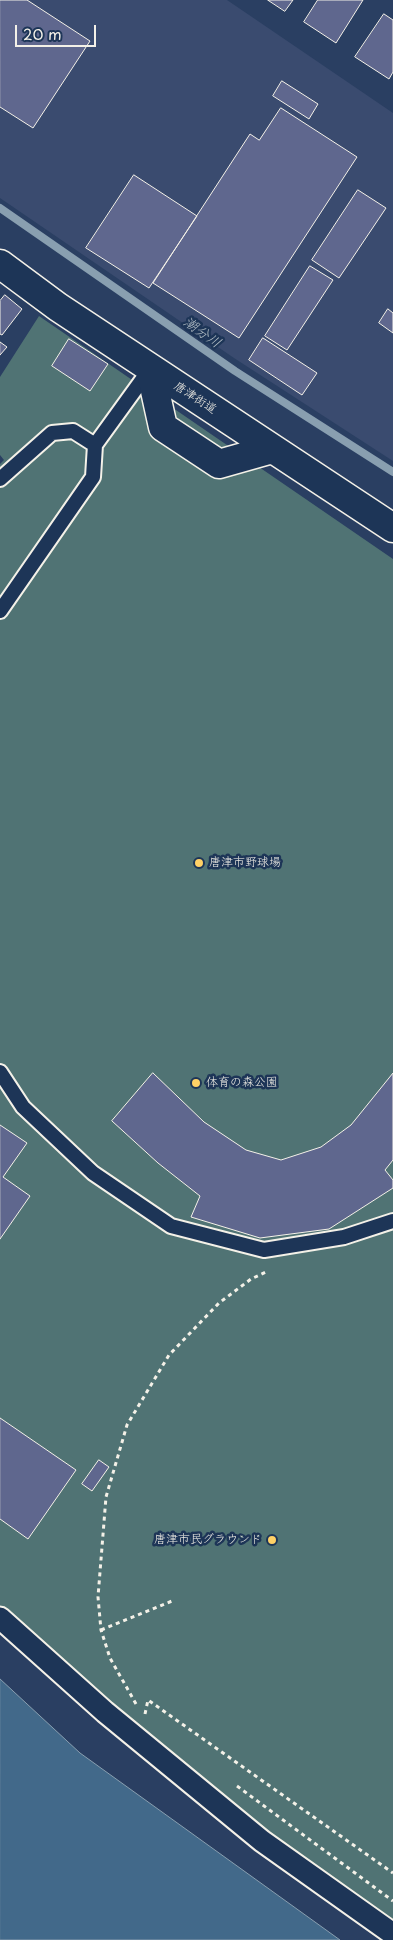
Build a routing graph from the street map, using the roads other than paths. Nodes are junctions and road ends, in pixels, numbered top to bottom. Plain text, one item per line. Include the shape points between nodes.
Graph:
1 (0, 264) edge
2 (150, 368) junction
3 (96, 445) junction
4 (272, 448) junction
5 (0, 479) edge
6 (393, 528) edge
7 (0, 611) edge
8 (0, 1072) edge
9 (0, 1092) edge
10 (23, 1107) junction
11 (393, 1221) edge
12 (0, 1618) edge
13 (393, 1934) edge

1 - 2 street, 唐津街道 via 58,308
2 - 3 lane
2 - 4 street, 唐津街道
2 - 4 street via 163,426 219,464
3 - 5 lane via 73,431 52,434
3 - 7 lane via 93,477
4 - 6 street, 唐津街道
8 - 10 lane
9 - 10 lane
10 - 11 lane via 93,1173 171,1226 264,1250 344,1237
12 - 13 street via 105,1712 262,1842

